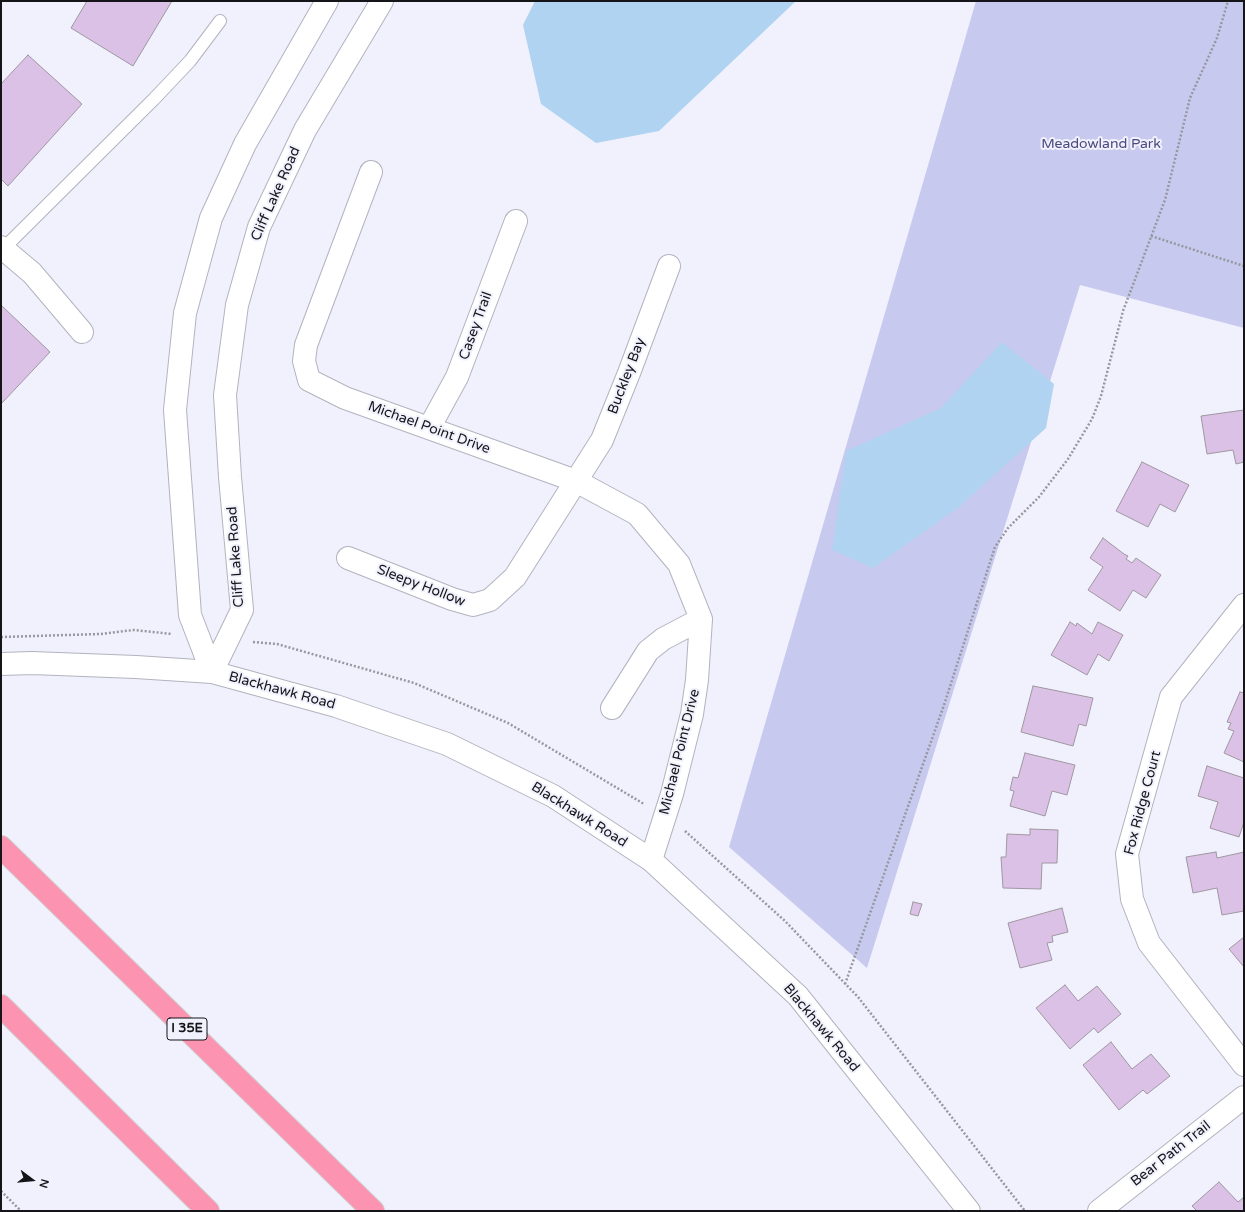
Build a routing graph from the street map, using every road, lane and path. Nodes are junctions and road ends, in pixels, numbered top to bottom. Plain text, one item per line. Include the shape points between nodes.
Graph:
1 (327, 1) edge
2 (382, 1) edge
3 (1228, 1) edge
4 (220, 21) dead end
5 (371, 172) dead end
6 (516, 221) dead end
7 (1151, 236) junction
8 (2, 248) edge
9 (669, 266) dead end
10 (1244, 266) edge
11 (82, 332) dead end
12 (429, 428) junction
13 (576, 481) junction
14 (348, 558) dead end
15 (1244, 605) edge
16 (701, 619) junction
17 (1, 637) edge
18 (198, 637) junction
19 (227, 640) junction
20 (277, 644) dead end
21 (1, 664) edge
22 (212, 672) junction
23 (612, 708) dead end
24 (1, 847) edge
25 (651, 860) junction
26 (1, 1006) edge
27 (1244, 1065) edge
28 (1244, 1096) edge
29 (1, 1191) edge
30 (21, 1211) edge
31 (208, 1211) edge
32 (373, 1211) edge
33 (969, 1211) edge
34 (1025, 1211) edge
35 (1099, 1211) edge

1 - 18 street via 249,137 211,218 185,313 175,410 190,616
2 - 19 street, Cliff Lake Road via 304,130 259,227 236,305 225,395 242,610
3 - 7 path via 1217,38 1190,98 1165,200
4 - 8 lane via 190,61 154,99
5 - 12 street, Michael Point Drive via 306,345 304,361 309,380 345,398
6 - 12 street, Casey Trail via 457,377
7 - 10 path
7 - 34 path via 1123,311 1101,396 1092,419 1068,459 1039,496 1008,528 995,547 944,705 845,984
8 - 11 street via 32,273
9 - 13 street, Buckley Bay via 602,440
12 - 13 street, Michael Point Drive
13 - 14 street, Sleepy Hollow via 515,577 490,600 473,605 452,599
13 - 16 street, Michael Point Drive via 637,514 679,564
15 - 27 street, Fox Ridge Court via 1171,697 1127,854 1132,899 1150,943
16 - 23 street via 663,639 648,651
16 - 25 street, Michael Point Drive via 692,714 672,794
17 - 18 path via 100,634 134,630
18 - 22 street
19 - 20 path
19 - 22 street, Cliff Lake Road
21 - 22 street, Blackhawk Road via 136,667
22 - 25 street, Blackhawk Road via 336,706 447,744 552,796
24 - 32 highway, I 35E
25 - 33 street, Blackhawk Road via 798,996
26 - 31 highway
28 - 35 street, Bear Path Trail
29 - 30 path

